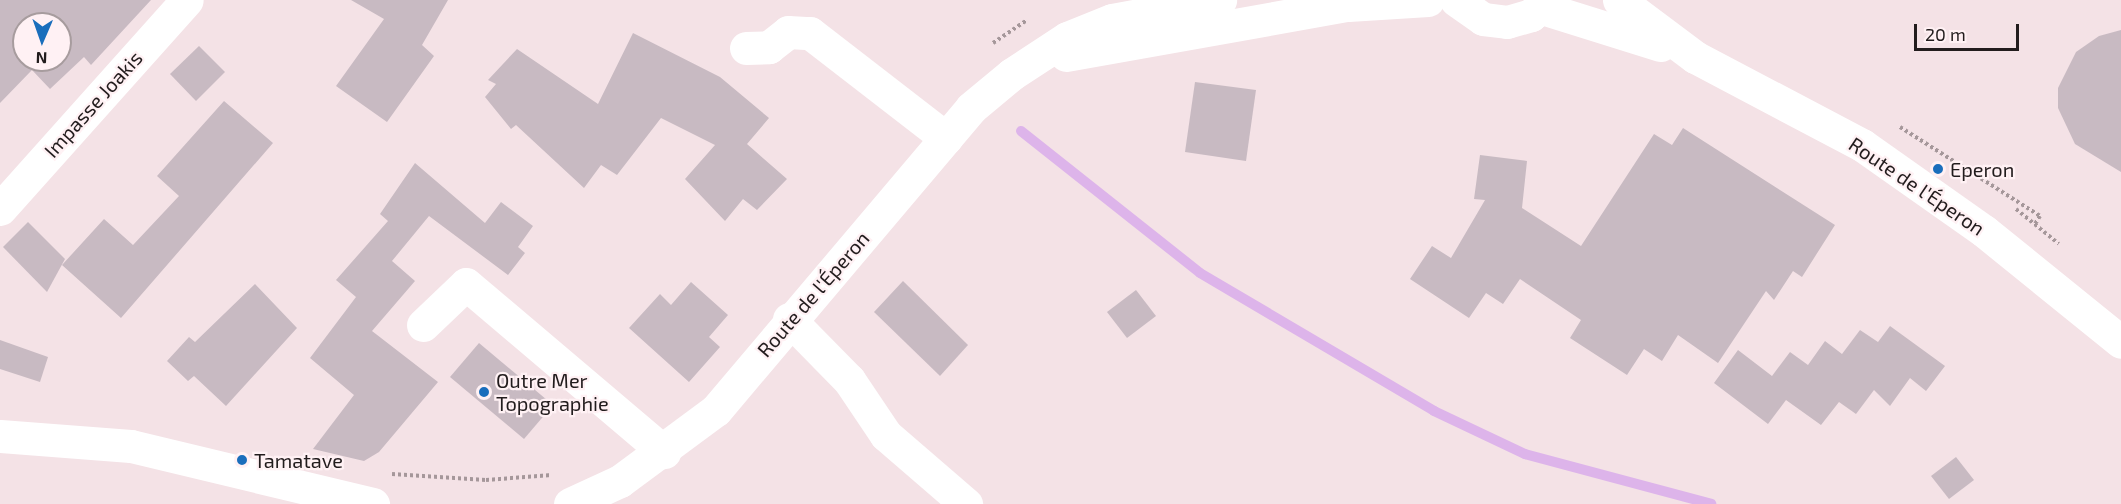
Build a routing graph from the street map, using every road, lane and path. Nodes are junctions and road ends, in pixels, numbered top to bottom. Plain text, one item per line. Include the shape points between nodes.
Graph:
1 (187, 0) edge
2 (1220, 0) edge
3 (1428, 0) edge
4 (1456, 0) edge
5 (1618, 0) edge
6 (1545, 4) edge
7 (1038, 15) dead end
8 (746, 48) dead end
9 (988, 50) dead end
10 (1695, 57) junction
11 (1038, 61) junction
12 (946, 138) junction
13 (0, 209) edge
14 (789, 319) junction
15 (423, 325) dead end
16 (2121, 342) edge
17 (0, 436) edge
18 (664, 452) junction
19 (381, 472) dead end
20 (557, 474) dead end
21 (373, 504) edge
22 (570, 504) edge
23 (966, 504) edge

1 - 13 main road, Impasse Joakis
2 - 11 main road, Route de l'Éperon via 1112,20 1068,38
3 - 11 main road, Route de l'Éperon via 1348,5
4 - 6 main road via 1472,14 1495,21 1519,20
5 - 10 main road, Route de l'Éperon
6 - 10 main road, Route de l'Éperon
7 - 9 path via 1002,32
8 - 12 main road via 769,46 788,32 810,33
10 - 16 main road, Route de l'Éperon via 1862,145 1984,231
11 - 12 main road, Route de l'Éperon via 1012,74 971,108
12 - 14 main road, Route de l'Éperon
14 - 18 main road, Route de l'Éperon via 716,410
14 - 23 main road via 849,380 886,435
15 - 18 main road via 466,284
17 - 21 main road via 131,446
18 - 22 main road, Route de l'Éperon via 620,481
19 - 20 path via 486,480

